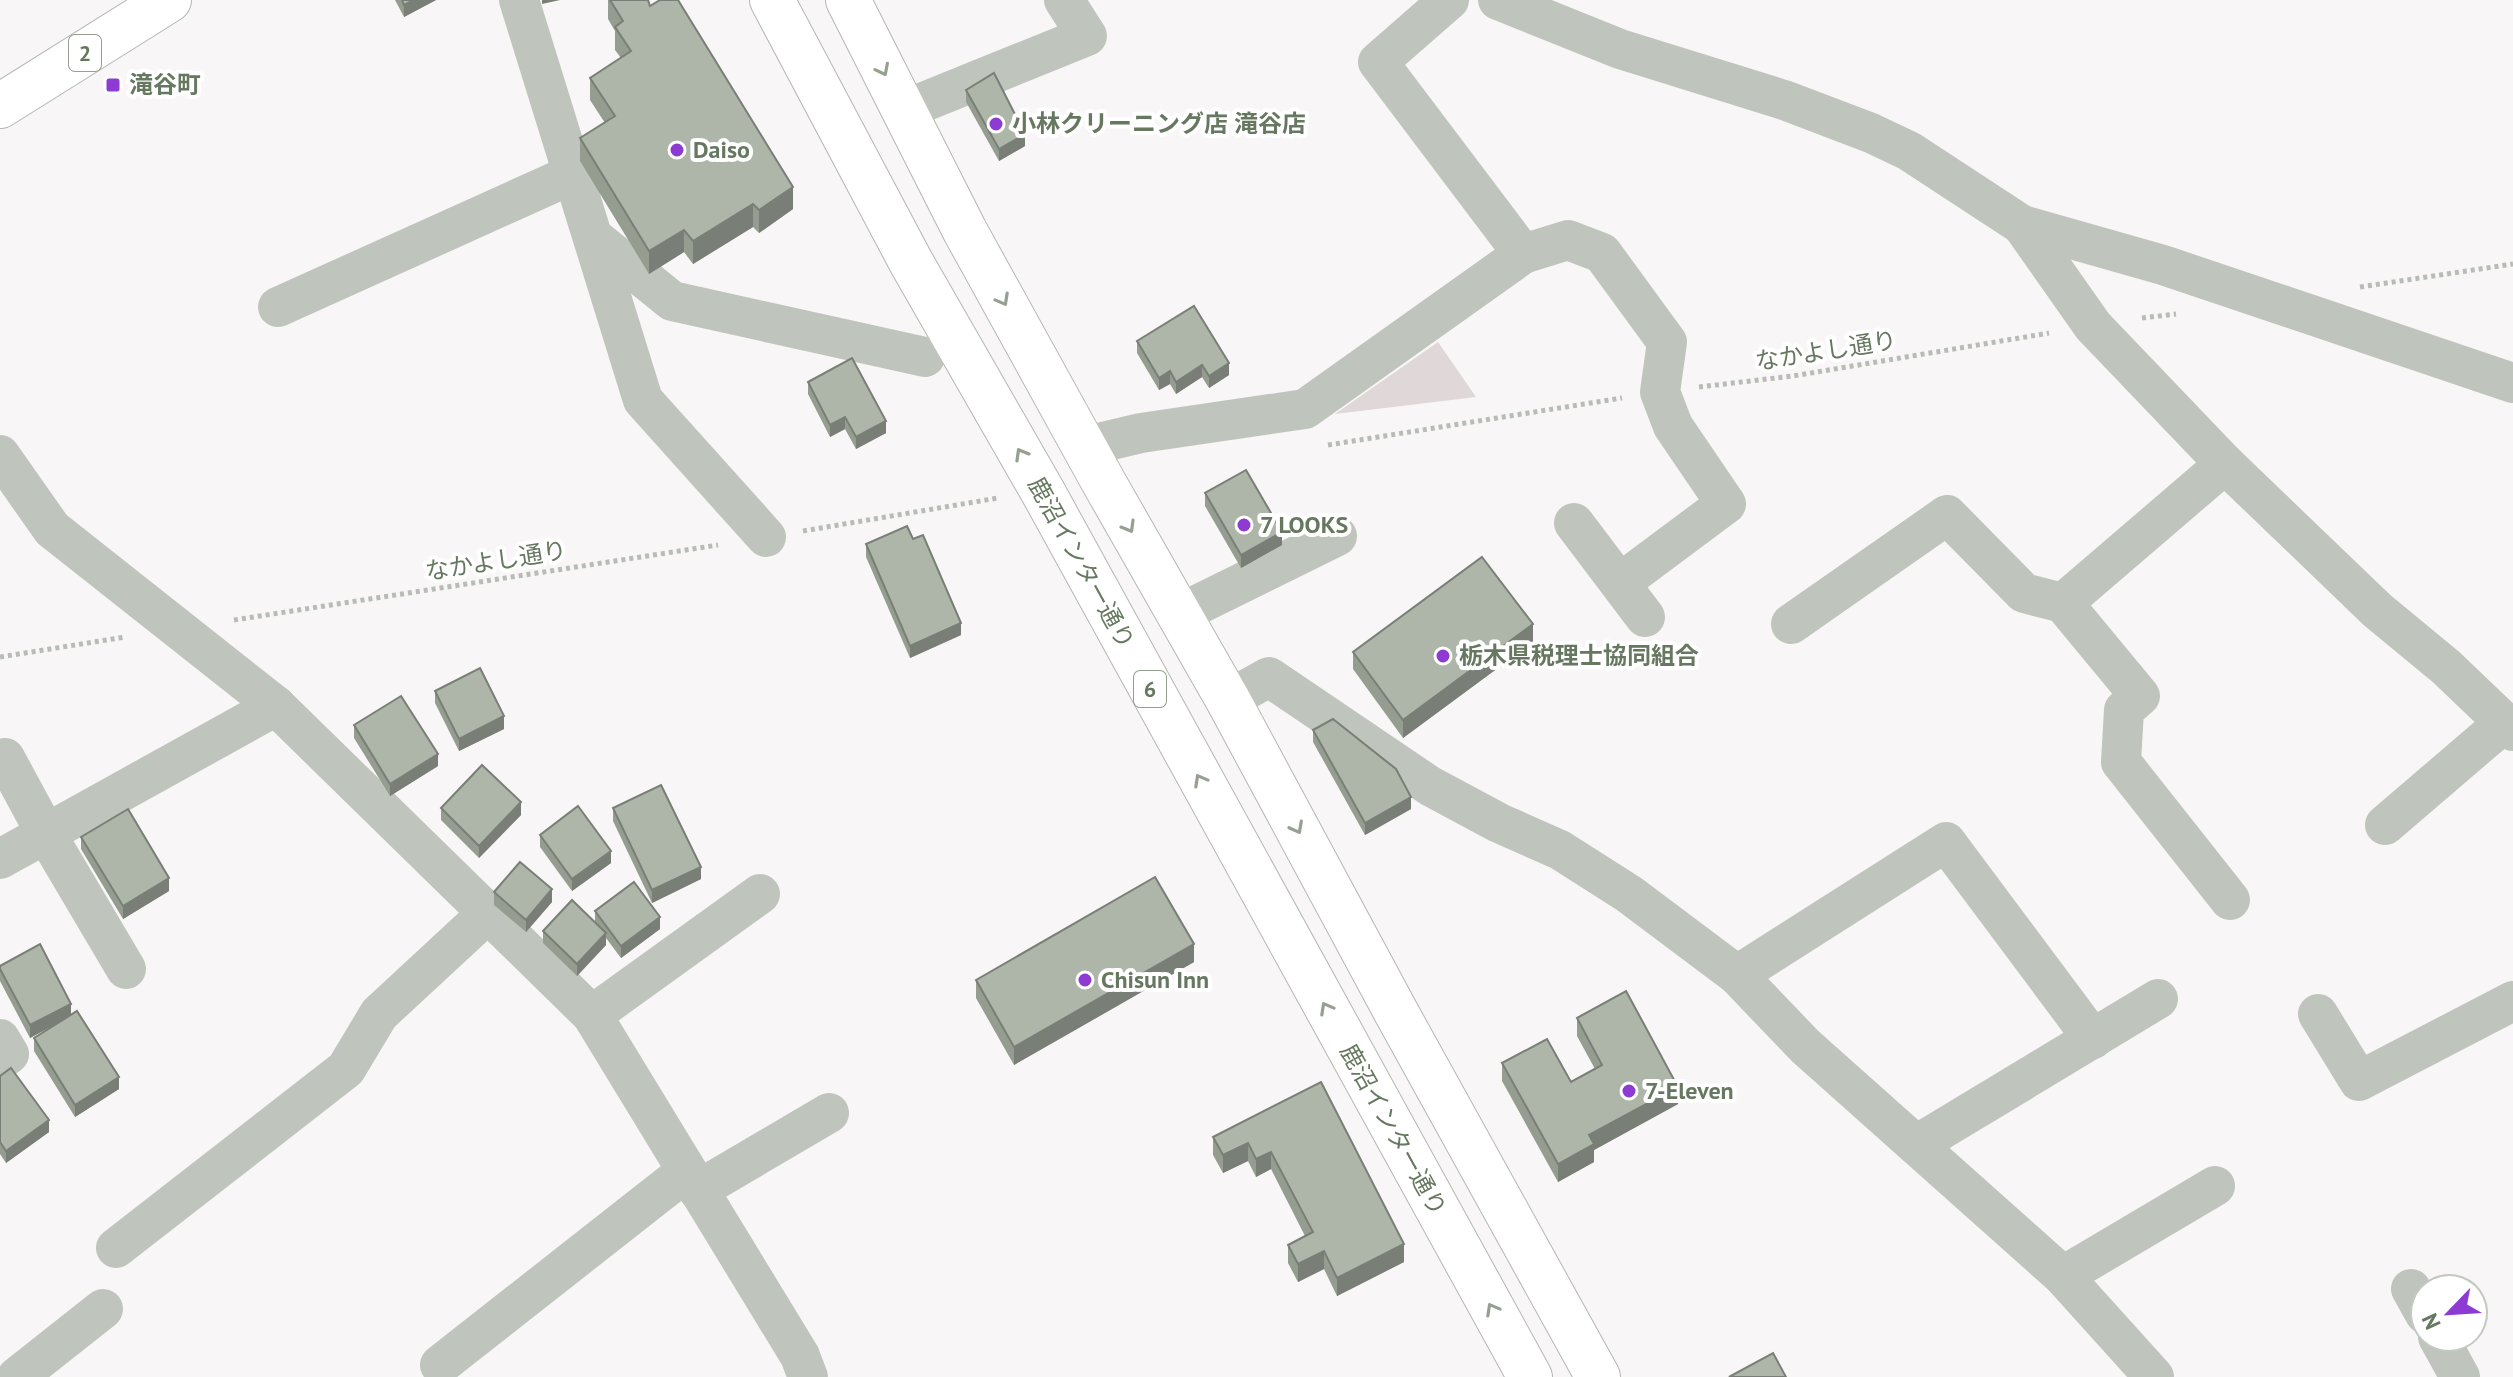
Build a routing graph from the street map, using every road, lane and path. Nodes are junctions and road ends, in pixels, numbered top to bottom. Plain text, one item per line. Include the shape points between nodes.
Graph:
1 (169, 0) edge
2 (519, 0) edge
3 (772, 0) edge
4 (848, 0) edge
5 (1064, 0) edge
6 (1449, 0) edge
7 (1498, 0) edge
8 (0, 106) edge
9 (904, 110) junction
10 (573, 174) junction
11 (2022, 225) junction
12 (593, 237) junction
13 (1523, 254) junction
14 (2513, 264) edge
15 (2346, 289) dead end
16 (278, 307) dead end
17 (2179, 313) dead end
18 (2093, 326) junction
19 (925, 357) dead end
20 (2513, 383) edge
21 (1660, 392) junction
22 (1086, 446) junction
23 (1316, 447) dead end
24 (0, 455) edge
25 (2225, 464) junction
26 (998, 498) dead end
27 (1574, 523) dead end
28 (1337, 536) dead end
29 (766, 537) junction
30 (1620, 583) junction
31 (2063, 603) junction
32 (1179, 614) junction
33 (1645, 617) dead end
34 (1791, 624) dead end
35 (178, 629) junction
36 (0, 657) edge
37 (1228, 700) junction
38 (276, 706) junction
39 (2508, 727) edge
40 (5, 758) dead end
41 (2385, 825) dead end
42 (45, 832) junction
43 (0, 859) edge
44 (760, 894) dead end
45 (2230, 900) dead end
46 (488, 913) junction
47 (126, 969) dead end
48 (1737, 975) junction
49 (2158, 999) dead end
50 (2513, 1001) edge
51 (2318, 1014) dead end
52 (592, 1015) junction
53 (0, 1039) edge
54 (2093, 1039) junction
55 (0, 1060) edge
56 (829, 1113) dead end
57 (1916, 1145) junction
58 (693, 1180) junction
59 (2215, 1186) dead end
60 (116, 1248) dead end
61 (2063, 1276) junction
62 (103, 1309) dead end
63 (2447, 1353) edge
64 (440, 1365) dead end
65 (17, 1377) edge
66 (808, 1377) edge
67 (1530, 1377) edge
68 (1598, 1377) edge
69 (2154, 1377) edge
70 (2460, 1377) edge

1 - 8 main road, 2
2 - 10 street
67 -> 3 main road, 鹿沼インター通り / 6 via 911,262
4 -> 9 main road
5 - 9 street via 1087,36
6 - 13 street via 1378,62
7 - 11 street via 1620,49 1871,133 1909,151
9 -> 22 main road
10 - 12 street
10 - 16 street
11 - 18 street
11 - 20 street via 2163,265
12 - 19 street via 672,301
12 - 29 street via 643,400
13 - 21 street via 1568,240 1602,253 1667,342
13 - 22 street via 1305,409
14 - 15 path
17 - 18 path, なかよし通り
18 - 21 path, なかよし通り via 1793,376
18 - 25 street
21 - 23 path, なかよし通り
21 - 30 street via 1673,426 1726,504
22 -> 32 main road
24 - 35 street via 52,529
25 - 31 street
25 - 39 street
26 - 29 path, なかよし通り
27 - 30 street
28 - 32 street
29 - 35 path, なかよし通り
30 - 33 street
31 - 34 street via 2024,593 1947,515
31 - 45 street via 2140,696 2124,710 2121,762
32 - 37 main road
35 - 36 path, なかよし通り
35 - 38 street
37 - 48 street via 1269,677 1430,786 1560,850
37 -> 68 main road
38 - 42 street
38 - 46 street
39 - 41 street
40 - 42 street
42 - 43 street
42 - 47 street
44 - 52 street
46 - 52 street
46 - 60 street via 379,1014 346,1069
48 - 54 street via 1946,842
48 - 57 street via 1805,1046
49 - 54 street
50 - 51 street via 2359,1081
52 - 58 street
53 - 55 street via 9,1054
54 - 57 street
56 - 58 street
57 - 61 street
58 - 64 street
58 - 66 street
59 - 61 street
61 - 69 street
62 - 65 street
63 - 70 street

